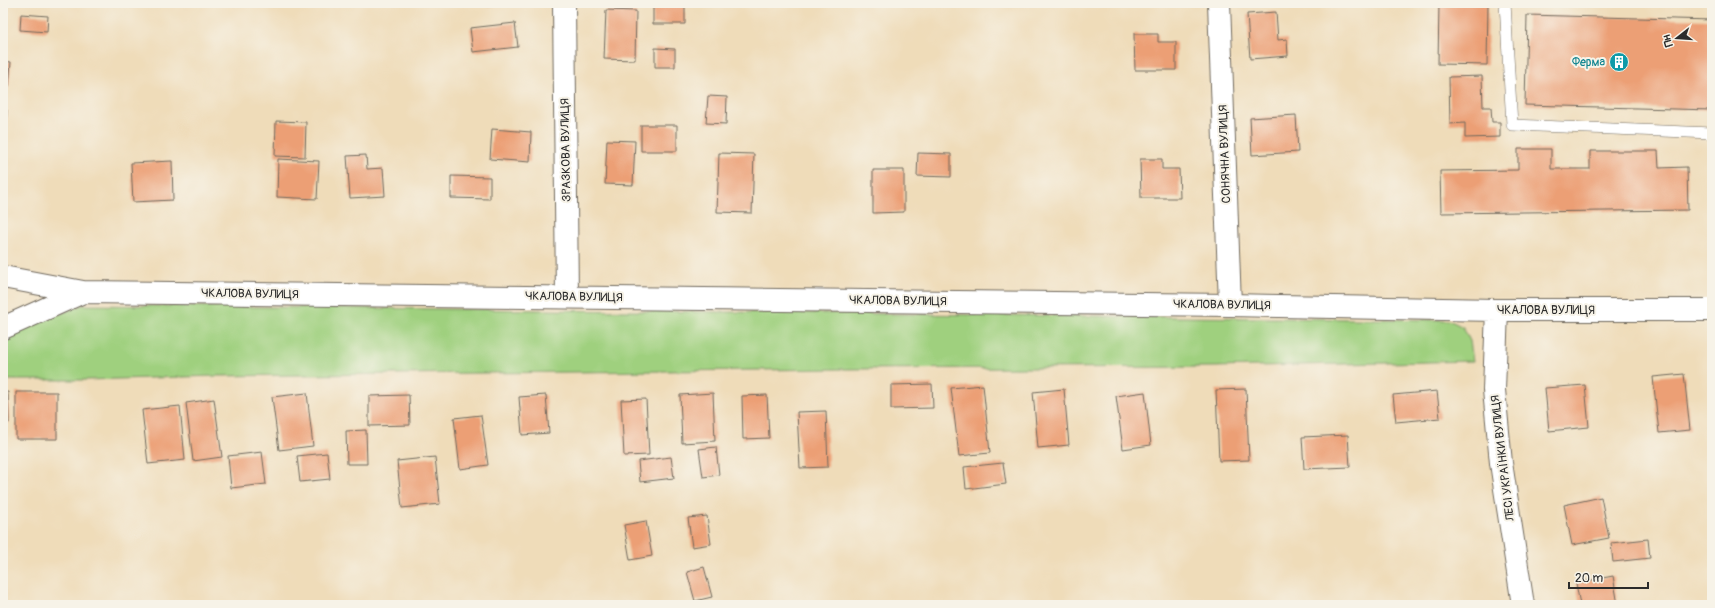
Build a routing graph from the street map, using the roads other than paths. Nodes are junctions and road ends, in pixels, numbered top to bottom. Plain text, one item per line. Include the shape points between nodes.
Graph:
1 (564, 3) edge
2 (1219, 3) edge
3 (1505, 3) edge
4 (1712, 133) edge
5 (3, 277) edge
6 (83, 292) junction
7 (567, 297) junction
8 (1230, 305) junction
9 (1497, 310) junction
10 (1712, 310) edge
11 (3, 328) edge
12 (1524, 605) edge

1 - 7 street, ЗРАЗКОВА ВУЛИЦЯ
2 - 8 street, СОНЯЧНА ВУЛИЦЯ
3 - 4 lane via 1512,125
5 - 6 street, ЧКАЛОВА ВУЛИЦЯ
6 - 7 street, ЧКАЛОВА ВУЛИЦЯ
6 - 11 street, ЧКАЛОВА ВУЛИЦЯ
7 - 8 street, ЧКАЛОВА ВУЛИЦЯ
8 - 9 street, ЧКАЛОВА ВУЛИЦЯ
9 - 10 street, ЧКАЛОВА ВУЛИЦЯ
9 - 12 street, ЛЕСІ УКРАЇНКИ ВУЛИЦЯ via 1494,390 1501,463

